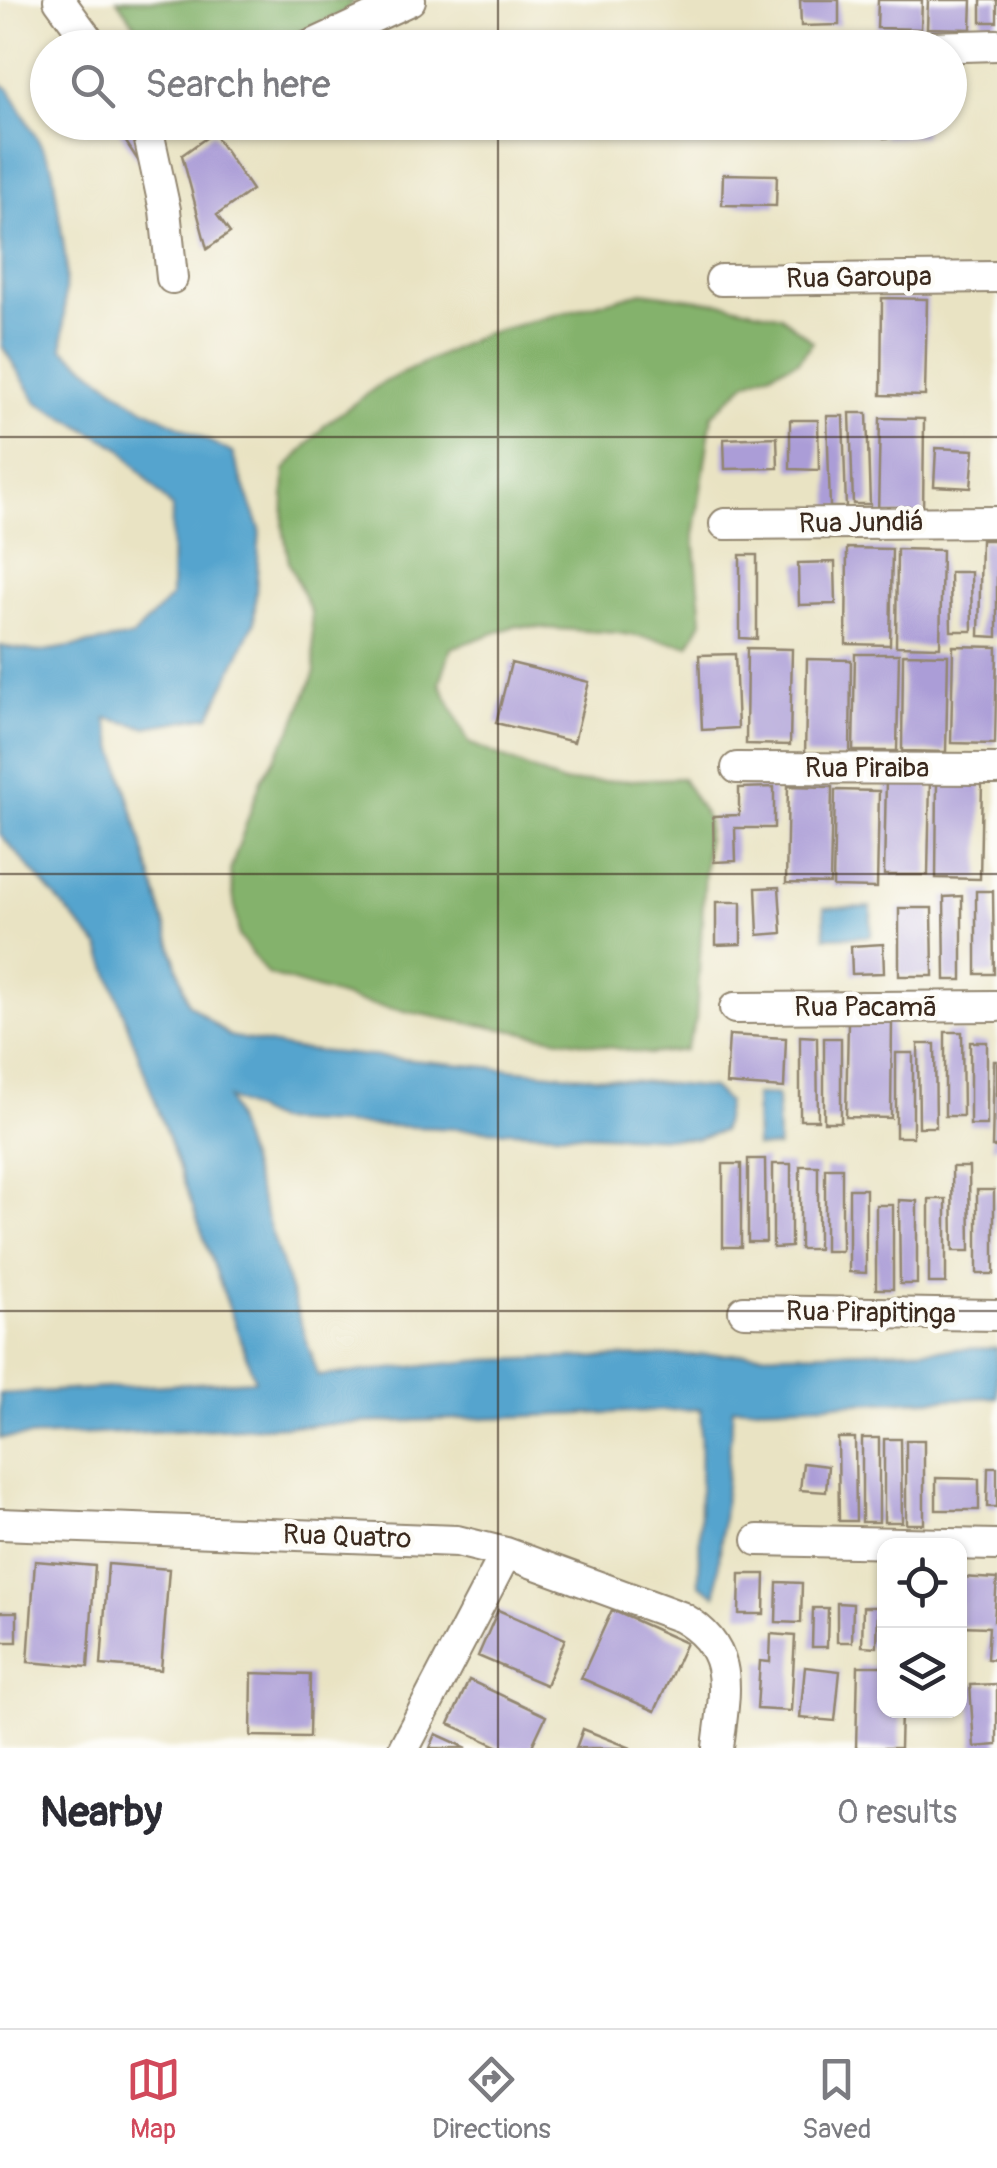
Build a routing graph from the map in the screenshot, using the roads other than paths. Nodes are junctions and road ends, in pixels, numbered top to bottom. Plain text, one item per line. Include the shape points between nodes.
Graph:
1 (60, 0) edge
2 (410, 0) edge
3 (81, 30) edge
4 (345, 30) edge
5 (997, 46) edge
6 (967, 47) edge
7 (150, 140) edge
8 (997, 277) edge
9 (172, 278) dead end
10 (720, 280) dead end
11 (997, 522) edge
12 (725, 524) dead end
13 (736, 768) dead end
14 (997, 769) edge
15 (997, 1006) edge
16 (735, 1008) dead end
17 (744, 1311) dead end
18 (997, 1315) edge
19 (0, 1524) edge
20 (758, 1540) dead end
21 (997, 1545) edge
22 (506, 1553) junction
23 (404, 1748) edge
24 (718, 1748) edge

1 - 3 street
2 - 4 street
5 - 6 street
7 - 9 street
8 - 10 street, Rua Garoupa
11 - 12 street, Rua Jundiá
13 - 14 street, Rua Piraiba
15 - 16 street, Rua Pacamã
17 - 18 street, Rua Pirapitinga
19 - 22 street, Rua Quatro via 457,1542
20 - 21 street
22 - 23 street
22 - 24 street, Rua Quatro via 700,1628 726,1679

